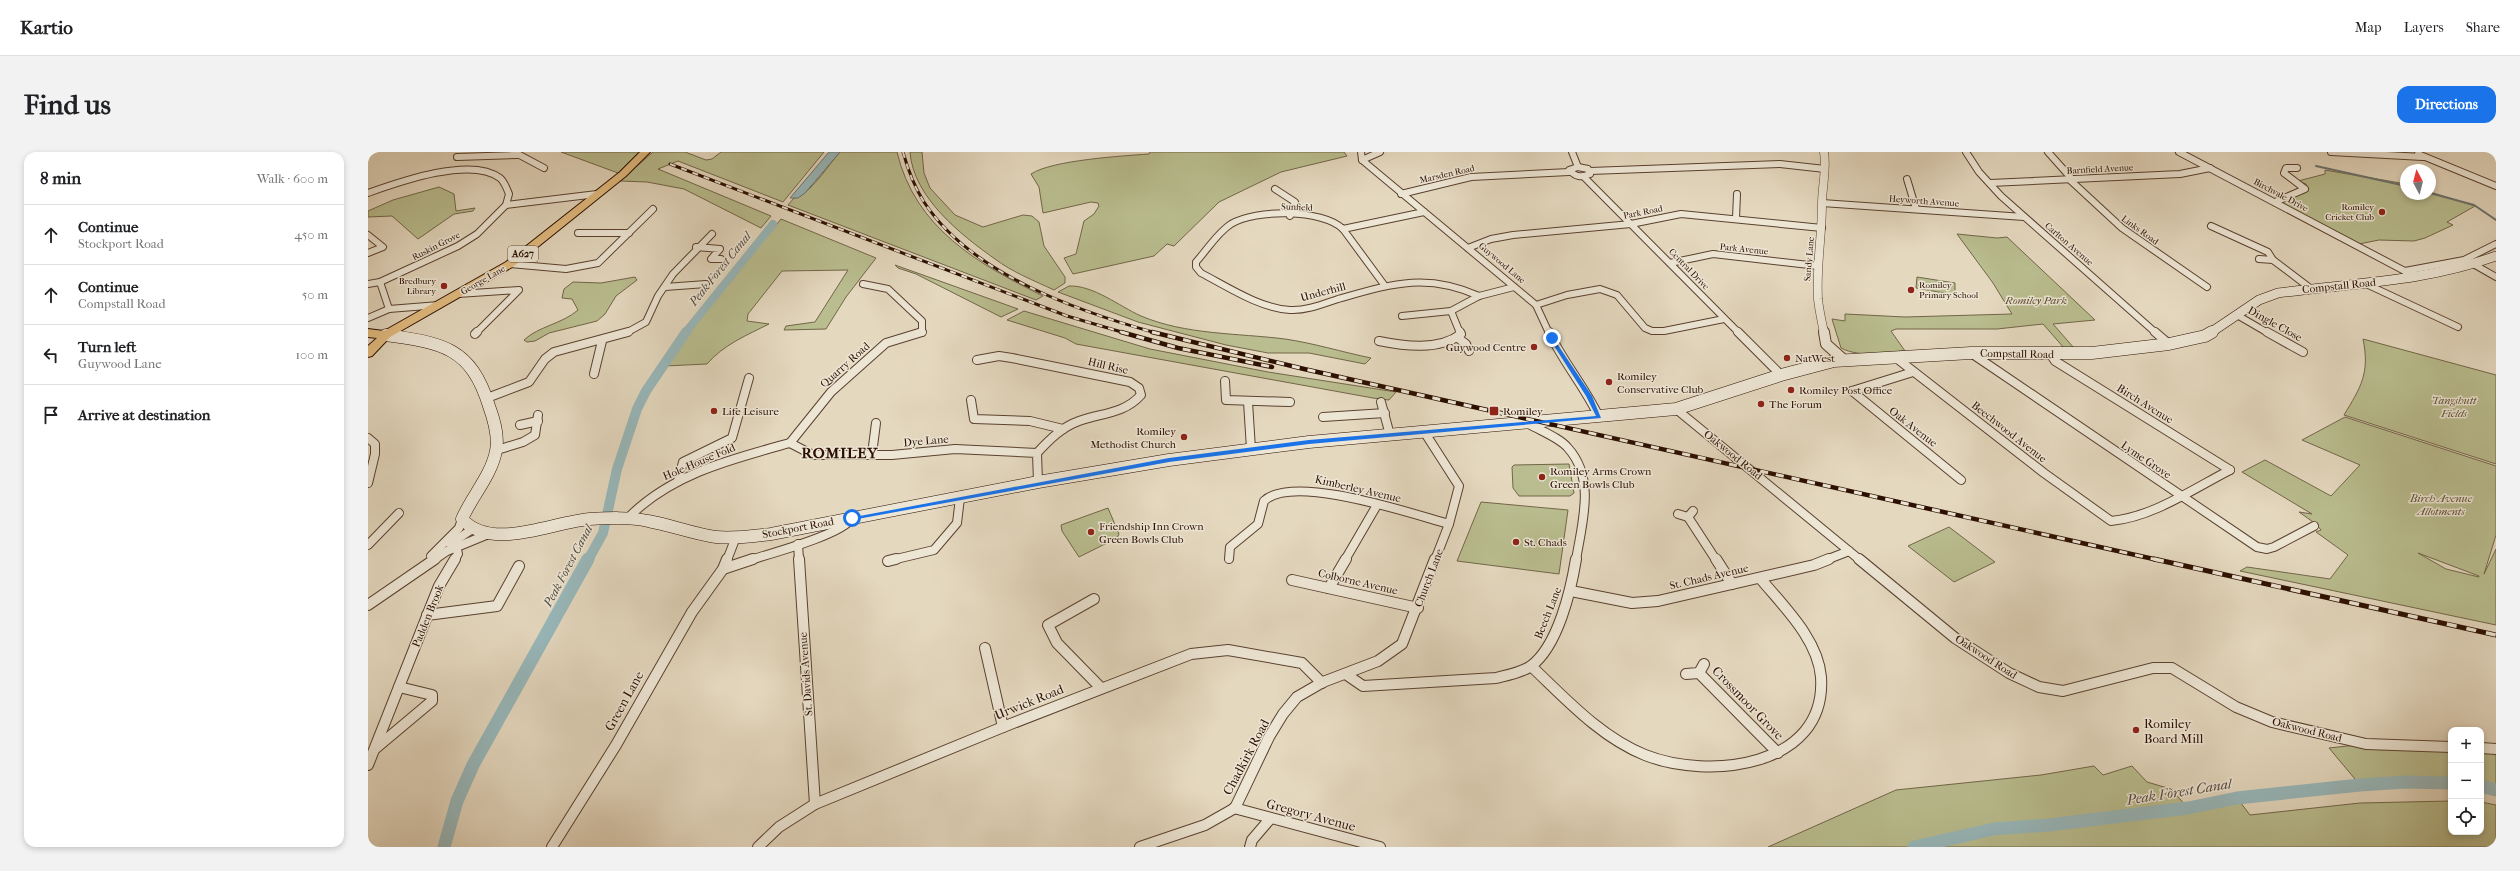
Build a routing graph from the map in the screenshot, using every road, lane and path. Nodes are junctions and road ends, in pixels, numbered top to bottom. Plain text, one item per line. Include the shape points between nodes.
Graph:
1 (645, 152) edge
2 (1361, 152) edge
3 (1380, 152) edge
4 (1572, 152) edge
5 (1824, 152) edge
6 (1966, 152) edge
7 (2048, 152) edge
8 (2179, 152) edge
9 (2331, 152) edge
10 (2414, 152) edge
11 (515, 154) edge
12 (458, 155) edge
13 (2423, 156) junction
14 (1362, 160) junction
15 (1578, 167) junction
16 (544, 168) dead end
17 (2210, 168) junction
18 (2297, 168) dead end
19 (1825, 169) junction
20 (1590, 171) junction
21 (447, 172) junction
22 (1569, 172) junction
23 (1584, 176) junction
24 (1907, 179) dead end
25 (2070, 179) junction
26 (1990, 183) junction
27 (2496, 186) edge
28 (1275, 189) dead end
29 (368, 193) edge
30 (597, 194) junction
31 (1401, 194) junction
32 (1737, 194) dead end
33 (2275, 202) junction
34 (1822, 203) junction
35 (506, 205) junction
36 (653, 209) dead end
37 (1916, 209) junction
38 (1424, 212) junction
39 (1290, 216) junction
40 (2024, 217) junction
41 (1736, 218) junction
42 (1631, 224) junction
43 (2210, 226) dead end
44 (1822, 228) junction
45 (1343, 229) junction
46 (578, 232) dead end
47 (629, 233) junction
48 (712, 234) dead end
49 (368, 235) edge
50 (2496, 244) edge
51 (696, 248) junction
52 (1468, 248) junction
53 (368, 253) edge
54 (2496, 256) edge
55 (721, 259) dead end
56 (2259, 259) dead end
57 (2272, 260) junction
58 (1670, 263) junction
59 (510, 264) junction
60 (2475, 265) junction
61 (1818, 266) junction
62 (2405, 271) junction
63 (1201, 273) joint
64 (2416, 277) junction
65 (2496, 277) edge
66 (380, 282) junction
67 (2364, 283) junction
68 (368, 284) edge
69 (706, 284) dead end
70 (863, 284) dead end
71 (1385, 286) junction
72 (665, 287) junction
73 (1514, 287) junction
74 (2207, 287) dead end
75 (2310, 288) junction
76 (458, 294) junction
77 (1479, 296) junction
78 (439, 305) junction
79 (1536, 305) junction
80 (389, 309) junction
81 (1451, 311) junction
82 (2237, 315) junction
83 (1402, 316) dead end
84 (368, 318) edge
85 (1724, 319) junction
86 (2458, 328) dead end
87 (368, 333) edge
88 (475, 334) dead end
89 (386, 335) junction
90 (1458, 338) junction
91 (602, 341) junction
92 (1379, 341) dead end
93 (2169, 344) junction
94 (1469, 351) dead end
95 (2302, 352) dead end
96 (368, 353) edge
97 (1971, 353) junction
98 (2051, 355) junction
99 (1895, 357) junction
100 (977, 360) dead end
101 (1844, 360) junction
102 (1913, 372) junction
103 (594, 374) dead end
104 (1781, 375) junction
105 (749, 378) dead end
106 (1225, 381) dead end
107 (487, 398) junction
108 (971, 400) dead end
109 (1248, 402) junction
110 (1290, 402) dead end
111 (1381, 402) dead end
112 (1676, 409) junction
113 (1385, 413) junction
114 (1323, 416) dead end
115 (1599, 417) junction
116 (876, 423) dead end
117 (1529, 424) junction
118 (520, 425) dead end
119 (1063, 429) junction
120 (1425, 433) junction
121 (1390, 435) junction
122 (368, 438) edge
123 (790, 443) junction
124 (1251, 449) junction
125 (497, 450) junction
126 (872, 454) junction
127 (1038, 454) junction
128 (1960, 480) dead end
129 (678, 481) junction
130 (1038, 482) junction
131 (368, 483) edge
132 (2178, 495) junction
133 (960, 498) junction
134 (1377, 505) junction
135 (399, 513) dead end
136 (1678, 514) dead end
137 (464, 515) junction
138 (852, 518) junction
139 (623, 519) junction
140 (1449, 524) junction
141 (2314, 526) dead end
142 (471, 530) junction
143 (486, 535) junction
144 (736, 538) junction
145 (798, 544) junction
146 (368, 545) edge
147 (456, 546) junction
148 (1849, 551) junction
149 (429, 558) junction
150 (1229, 559) dead end
151 (888, 561) dead end
152 (519, 566) dead end
153 (723, 569) junction
154 (412, 574) junction
155 (1760, 578) junction
156 (1292, 580) dead end
157 (1732, 584) junction
158 (1329, 588) junction
159 (1571, 591) junction
160 (1094, 599) dead end
161 (368, 605) edge
162 (1418, 608) junction
163 (427, 615) junction
164 (985, 648) dead end
165 (1531, 666) junction
166 (1686, 674) dead end
167 (1347, 675) junction
168 (1322, 684) junction
169 (399, 687) junction
170 (1101, 688) junction
171 (1003, 727) junction
172 (2448, 747) edge
173 (2484, 748) edge
174 (374, 749) junction
175 (2496, 749) edge
176 (1778, 753) junction
177 (368, 765) edge
178 (815, 804) junction
179 (1234, 808) junction
180 (1270, 819) junction
181 (552, 847) edge
182 (758, 847) edge
183 (1140, 847) edge
184 (1250, 847) edge
185 (1380, 847) edge

1 - 30 main road, George Lane / A627 via 623,174
2 - 14 street
3 - 14 street
4 - 15 street
5 - 19 street, Sandy Lane
6 - 26 street, Carlton Avenue
7 - 25 street, Links Road
8 - 17 street, Birchvale Drive
9 - 13 street
10 - 13 street
11 - 12 street
11 - 16 street
12 - 21 street
13 - 27 street
14 - 31 street, Guywood Lane
15 - 20 street
15 - 22 street
17 - 25 street, Barnfield Avenue via 2180,174
17 - 33 street, Birchvale Drive
18 - 33 street via 2286,168 2284,173 2304,189
19 - 20 street via 1780,164
19 - 34 street, Sandy Lane
20 - 23 street via 1590,174
21 - 29 street via 421,176
21 - 35 street via 487,173 500,178 509,194
22 - 23 street via 1575,176
22 - 31 street, Marsden Road via 1471,177
23 - 42 street, Central Drive
24 - 37 street
25 - 26 street, Barnfield Avenue
25 - 74 street, Links Road via 2122,228
26 - 40 street, Carlton Avenue
28 - 39 street via 1295,202
30 - 35 street
30 - 59 main road, George Lane / A627
31 - 38 street, Guywood Lane
32 - 41 street
33 - 62 street, Birchvale Drive
34 - 37 street, Heyworth Avenue
34 - 44 street, Sandy Lane
35 - 66 street, Ruskin Grove via 477,234 458,246
36 - 47 street
37 - 40 street, Heyworth Avenue
38 - 45 street
38 - 52 street, Guywood Lane
39 - 45 street, Sunfield via 1321,217 1331,220
39 - 63 street, Sunfield via 1255,216 1231,224 1196,262 1196,267
40 - 93 street, Carlton Avenue
41 - 42 street, Park Road via 1681,214
41 - 44 street, Park Road
42 - 52 street, Park Road via 1513,235 1491,239
42 - 58 street, Central Drive
43 - 57 street via 2268,252
44 - 61 street, Sandy Lane
45 - 71 street
46 - 47 street
47 - 59 street via 598,263 589,267 566,271 541,265
48 - 51 street
49 - 53 street via 383,247
50 - 62 street via 2464,260
51 - 55 street via 720,248 711,259
51 - 72 street via 669,276
52 - 73 street, Guywood Lane
54 - 60 main road, Compstall Road
56 - 57 street
57 - 75 street
58 - 61 street, Park Avenue via 1713,254
58 - 85 street, Central Drive
59 - 76 main road, George Lane / A627
60 - 64 main road, Compstall Road
60 - 65 street
61 - 101 street, Sandy Lane via 1818,300 1826,344
62 - 64 street, Birchvale Drive
63 - 71 street, Underhill via 1282,310 1302,309
64 - 67 main road, Compstall Road
66 - 68 street, Ruskin Grove
66 - 80 street
67 - 75 main road, Compstall Road
67 - 86 street
69 - 72 street
70 - 123 street, Quarry Road via 888,290 922,321 922,333 886,343 831,392
71 - 77 street, Underhill via 1408,281 1443,281 1456,284
72 - 91 street via 653,303 646,322
73 - 77 street
73 - 79 street, Guywood Lane
75 - 82 main road, Compstall Road via 2278,293 2259,300
76 - 78 main road, George Lane / A627
76 - 88 street via 519,290
77 - 81 street
78 - 80 street
78 - 89 main road, George Lane / A627
79 - 85 street via 1567,295 1600,289 1617,295 1645,328 1652,331
79 - 115 street, Guywood Lane via 1558,351 1589,396
80 - 84 street
81 - 83 street
81 - 90 street via 1461,334
82 - 93 main road, Compstall Road via 2205,336
82 - 95 street, Dingle Close
85 - 104 street, Central Drive
87 - 89 main road
89 - 96 main road, A627
89 - 107 main road via 442,345 460,354 474,371
90 - 92 street via 1408,347
90 - 94 street via 1466,344
91 - 103 street
91 - 107 street via 566,347 554,352 545,359 529,382
93 - 98 main road, Compstall Road via 2104,353
97 - 98 main road, Compstall Road
97 - 99 main road, Compstall Road
97 - 132 street, Lyme Grove
98 - 132 street, Birch Avenue via 2055,361 2230,470
99 - 101 main road, Compstall Road
99 - 102 street, Beechwood Avenue
100 - 119 street, Hill Rise via 999,356 1012,358 1123,380 1139,388 1141,395 1136,402 1125,408 1080,421
101 - 104 main road, Compstall Road
102 - 128 street, Oak Avenue via 1852,391
102 - 132 street, Beechwood Avenue via 2111,521 2120,522
104 - 112 main road, Compstall Road
105 - 129 street via 732,438 683,462
106 - 109 street via 1226,400
107 - 125 main road via 496,434
108 - 119 street via 974,419 1034,420
109 - 110 street
109 - 124 street
111 - 113 street
112 - 115 main road, Compstall Road
112 - 148 street, Oakwood Road
113 - 114 street
113 - 121 street
115 - 117 main road, Compstall Road
116 - 126 street
117 - 120 main road, Stockport Road
117 - 159 street, Beech Lane via 1568,447 1580,467 1586,486
118 - 125 street via 538,418 534,435 523,442
119 - 127 street, Hill Rise via 1048,440
120 - 121 main road, Stockport Road
120 - 140 street, Church Lane via 1460,486
121 - 124 main road, Stockport Road
122 - 131 street via 375,444
123 - 126 street, Dye Lane via 813,455
123 - 129 street, Hole House Fold via 737,457
124 - 130 main road, Stockport Road
125 - 137 main road
126 - 127 street, Dye Lane via 955,449
127 - 130 street
129 - 139 street, Hole House Fold via 646,500
130 - 133 main road, Stockport Road
132 - 141 street, Lyme Grove via 2257,547 2267,550
133 - 138 main road, Stockport Road
133 - 151 street via 956,528 934,550
134 - 140 street, Kimberley Avenue
134 - 150 street, Kimberley Avenue via 1309,490 1291,490 1277,494 1265,499 1260,508 1258,524 1230,547
134 - 158 street
135 - 146 street
136 - 157 street via 1691,514
137 - 142 main road via 466,527
137 - 149 street via 459,528
138 - 144 main road, Stockport Road via 771,534
138 - 145 street via 834,532
139 - 143 main road, Stockport Road via 585,520 511,534
139 - 144 main road, Stockport Road via 716,537
140 - 162 street, Church Lane
142 - 143 main road, Stockport Road
142 - 149 street
143 - 147 street
144 - 153 street, Green Lane
145 - 153 street
145 - 178 street, St. Davids Avenue
147 - 154 street
147 - 163 street, Padden Brook via 458,554 439,586
148 - 155 street, St. Chads Avenue via 1814,565
148 - 172 street, Oakwood Road via 1955,638 2009,673 2039,687 2063,691 2153,668 2172,668 2236,707 2272,722 2366,744
149 - 154 street
152 - 163 street via 497,606
153 - 181 street, Green Lane via 692,612 616,745
154 - 161 street
155 - 157 street, St. Chads Avenue
155 - 176 street via 1812,650 1821,678 1821,695 1814,719 1796,742
156 - 158 street, Colborne Avenue
157 - 159 street, St. Chads Avenue via 1658,601 1632,603
158 - 162 street, Colborne Avenue
159 - 165 street, Beech Lane via 1552,638
160 - 170 street via 1048,625 1057,643
162 - 167 street, Church Lane via 1402,644 1392,655
163 - 169 street, Padden Brook
164 - 171 street
165 - 167 street, Beech Lane via 1514,674 1496,678 1378,685 1357,684
165 - 176 street via 1611,737 1644,755 1665,761 1704,766 1735,765
166 - 176 street, Crossmoor Grove via 1701,668
167 - 168 street, Church Lane
168 - 170 street, Urwick Road via 1302,664 1228,650 1191,654
168 - 179 street, Chadkirk Road via 1305,692 1290,705 1264,747
169 - 174 street, Padden Brook
169 - 174 street, Padden Brook via 432,695 432,701
170 - 171 street, Urwick Road
171 - 178 street, Urwick Road
173 - 175 street
174 - 177 street, Padden Brook
178 - 182 street, Urwick Road via 779,827
179 - 180 street, Gregory Avenue
179 - 183 street, Chadkirk Road via 1218,820
180 - 184 street via 1252,840
180 - 185 street, Gregory Avenue

